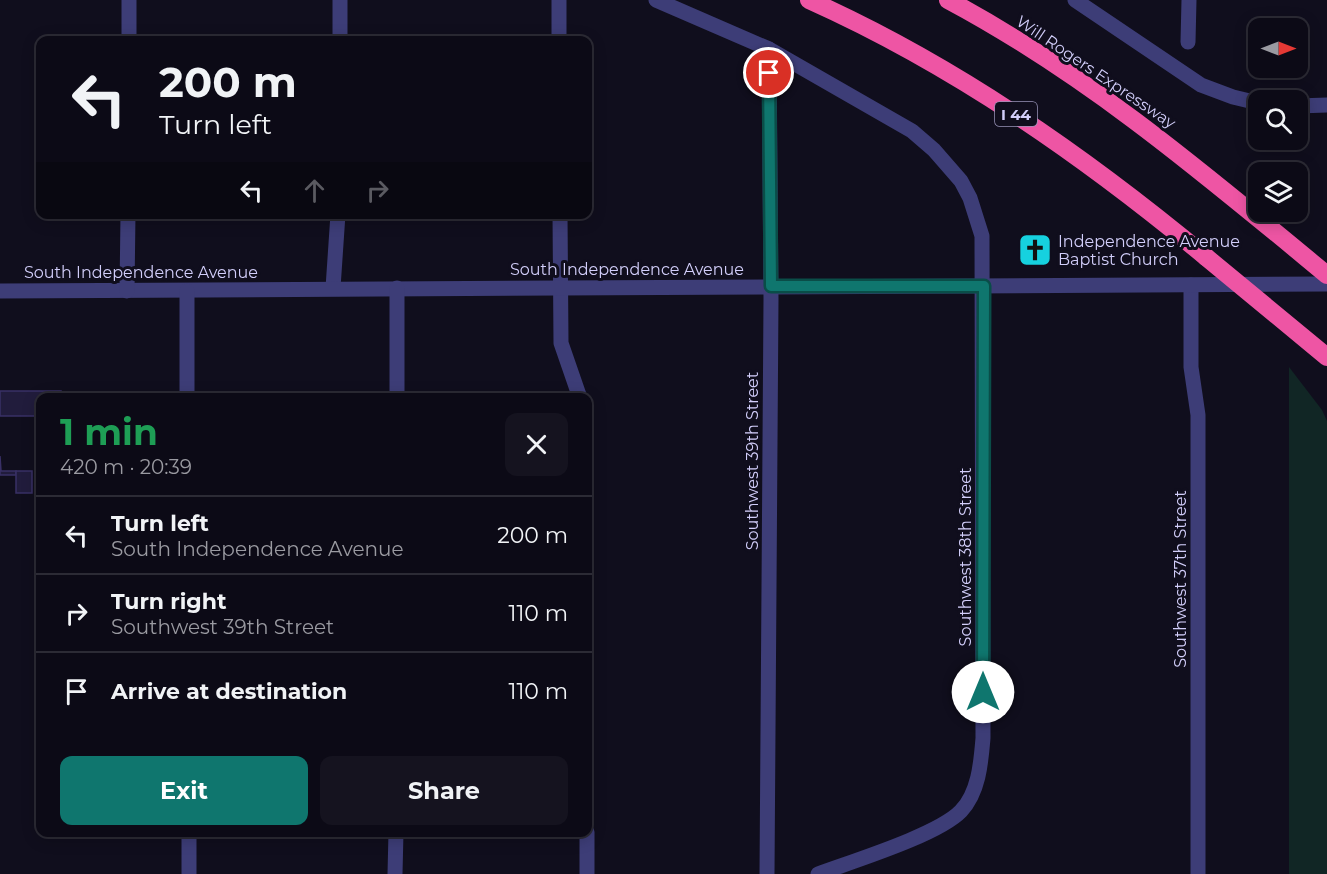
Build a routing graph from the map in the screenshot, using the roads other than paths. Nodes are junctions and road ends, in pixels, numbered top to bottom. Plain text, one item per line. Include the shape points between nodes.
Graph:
1 (129, 0) edge
2 (340, 0) edge
3 (559, 0) edge
4 (656, 0) edge
5 (948, 0) edge
6 (1075, 0) edge
7 (1189, 0) edge
8 (811, 2) edge
9 (129, 36) edge
10 (340, 36) edge
11 (559, 36) edge
12 (1188, 42) dead end
13 (769, 49) junction
14 (1248, 101) edge
15 (1327, 105) edge
16 (1308, 106) edge
17 (128, 219) edge
18 (338, 219) edge
19 (560, 219) edge
20 (1327, 275) edge
21 (1327, 284) edge
22 (1191, 285) junction
23 (771, 286) junction
24 (984, 286) junction
25 (560, 287) junction
26 (333, 288) junction
27 (397, 288) junction
28 (0, 291) edge
29 (127, 291) junction
30 (187, 291) junction
31 (1327, 357) edge
32 (188, 393) edge
33 (397, 393) edge
34 (578, 393) edge
35 (189, 837) edge
36 (396, 837) edge
37 (587, 837) edge
38 (189, 874) edge
39 (395, 874) edge
40 (587, 874) edge
41 (767, 874) edge
42 (819, 874) edge
43 (1198, 874) edge

1 - 9 street
2 - 10 street
3 - 11 street
4 - 13 street, Southwest 38th Street
5 - 20 highway, Will Rogers Expressway via 1124,111
6 - 14 street via 1201,85
7 - 12 street
8 - 31 highway, I 44, bridge via 951,74 1032,124 1142,204
13 - 23 street, Southwest 39th Street
13 - 24 street, Southwest 38th Street via 912,131 951,168 961,181 982,236
15 - 16 street
17 - 29 street
18 - 26 street
19 - 25 street
21 - 22 street, South Independence Avenue
22 - 24 street, South Independence Avenue
22 - 43 street, Southwest 37th Street via 1191,367 1198,415
23 - 24 street, South Independence Avenue
23 - 25 street, South Independence Avenue
23 - 41 street, Southwest 39th Street
24 - 42 street, Southwest 38th Street via 983,738 975,786 961,811 933,830
25 - 27 street, South Independence Avenue
25 - 34 street via 562,352
26 - 27 street, South Independence Avenue
26 - 30 street, South Independence Avenue
27 - 33 street
28 - 29 street, South Independence Avenue
29 - 30 street, South Independence Avenue
30 - 32 street
35 - 38 street
36 - 39 street
37 - 40 street

